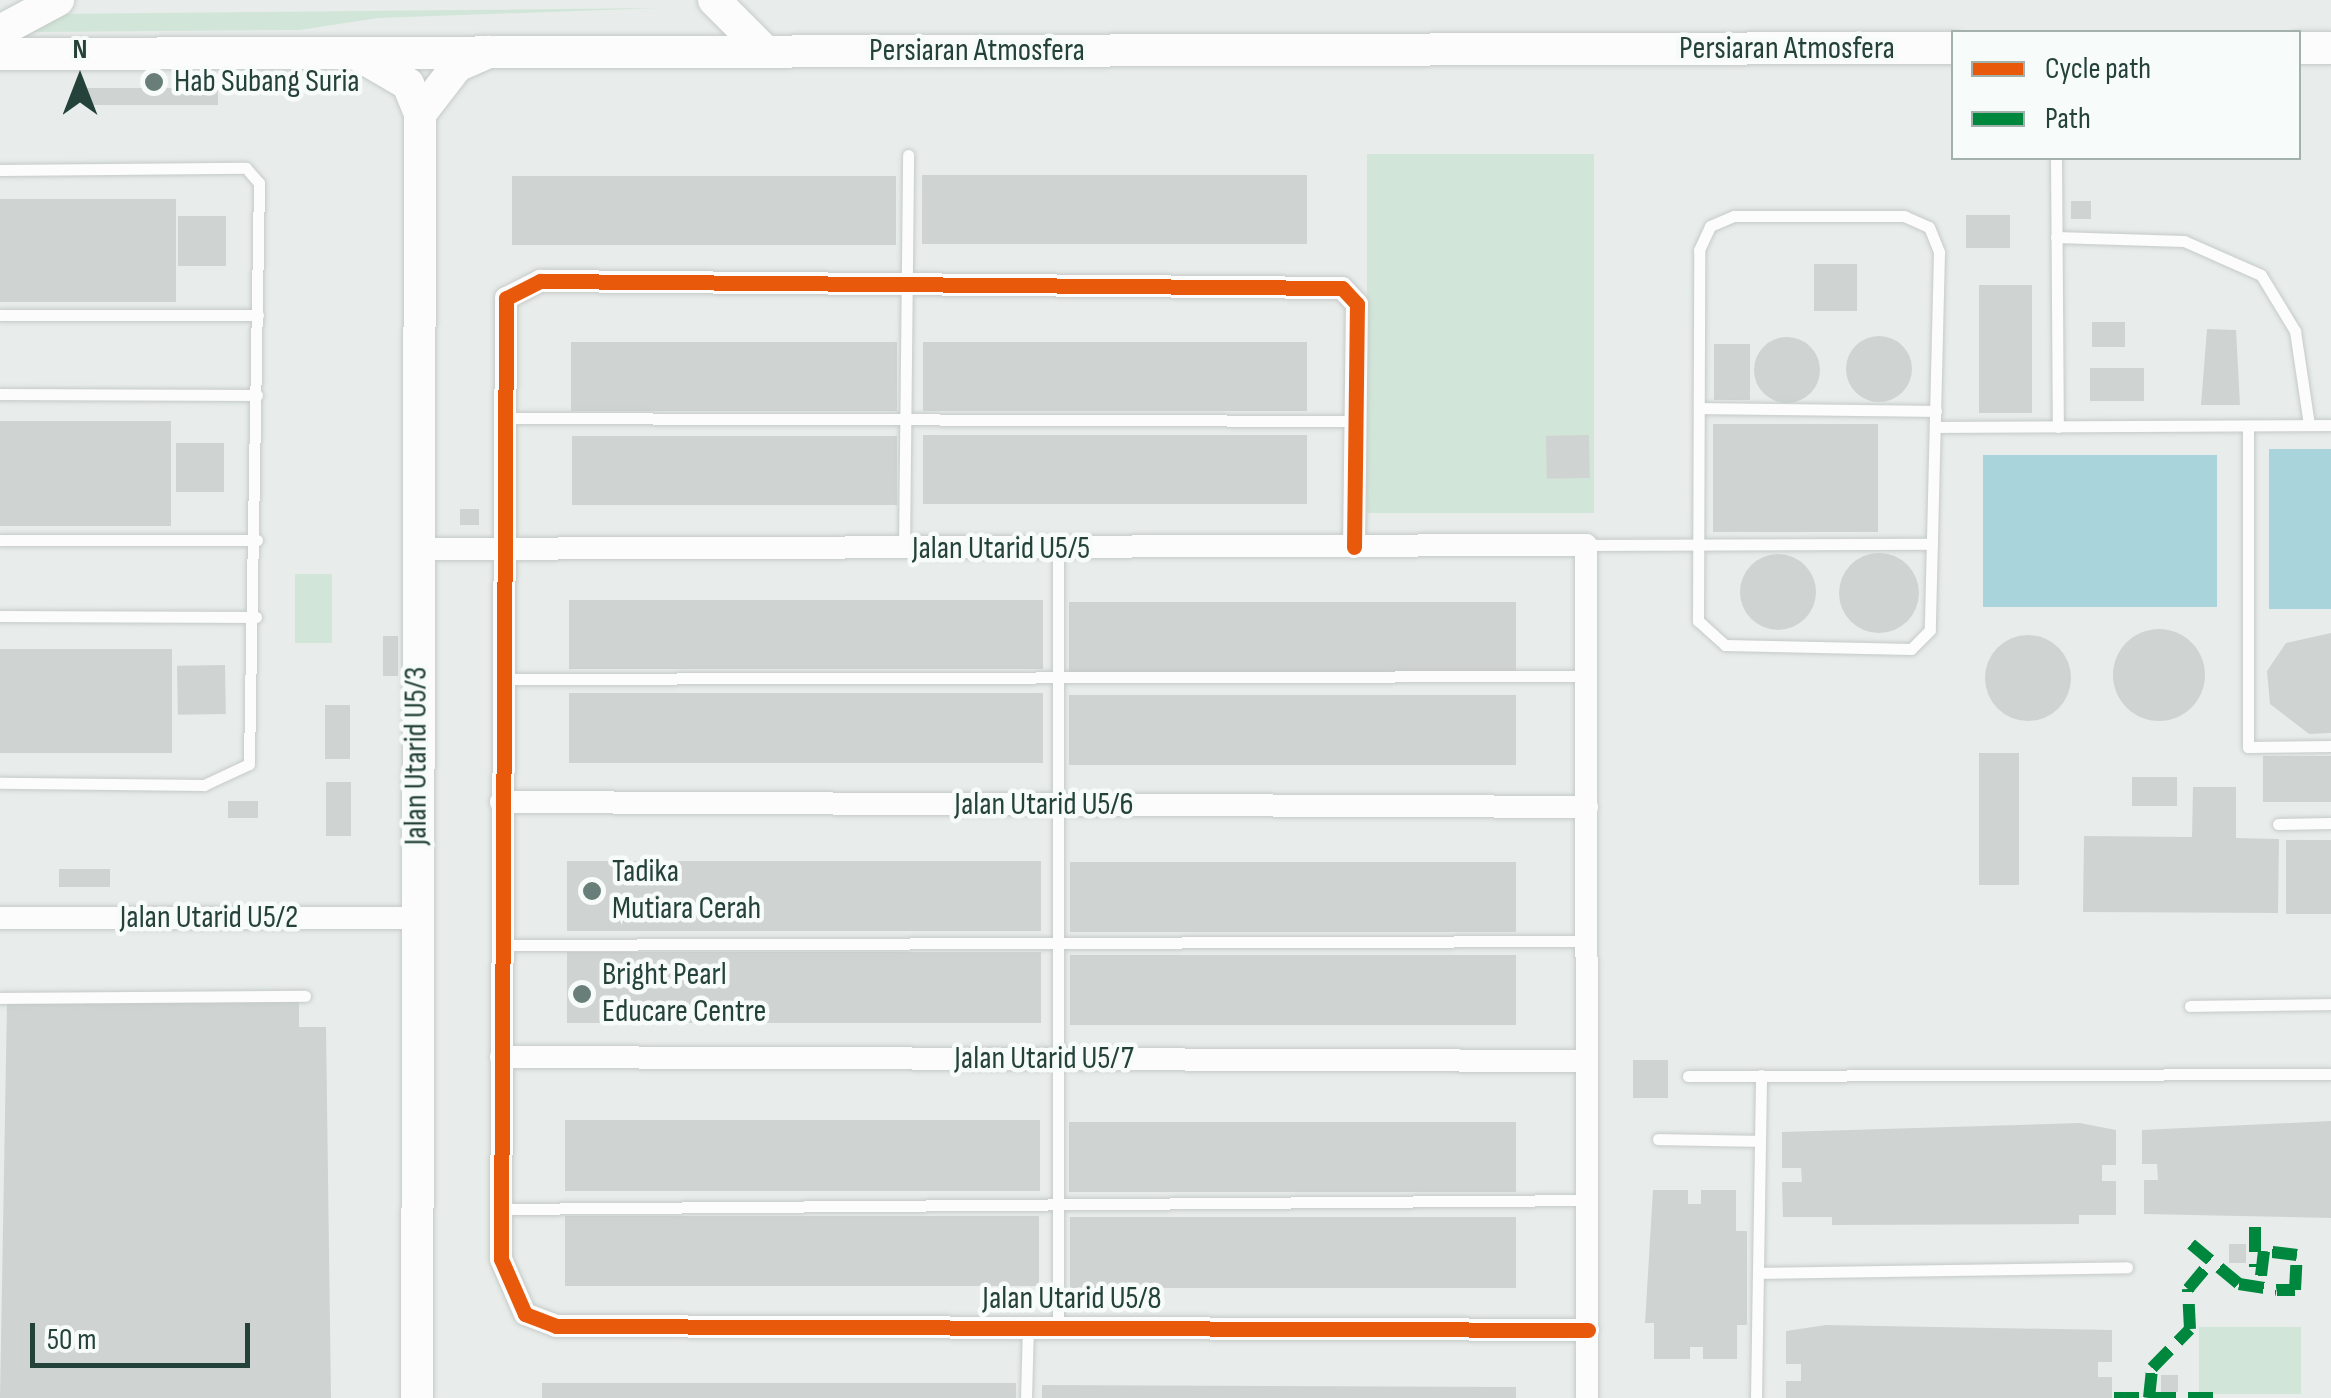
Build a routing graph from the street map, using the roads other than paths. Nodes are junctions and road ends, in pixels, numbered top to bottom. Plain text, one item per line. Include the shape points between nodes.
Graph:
1 (58, 0) edge
2 (733, 8) edge
3 (0, 31) edge
4 (1951, 48) edge
5 (2301, 48) edge
6 (2331, 48) edge
7 (704, 49) junction
8 (493, 50) junction
9 (764, 50) junction
10 (344, 51) junction
11 (0, 54) edge
12 (420, 114) junction
13 (908, 155) dead end
14 (2056, 160) edge
15 (0, 170) edge
16 (2056, 237) junction
17 (907, 280) junction
18 (0, 314) edge
19 (258, 314) junction
20 (0, 394) edge
21 (257, 395) junction
22 (1699, 408) junction
23 (1936, 412) junction
24 (506, 418) junction
25 (906, 419) junction
26 (1355, 421) junction
27 (2309, 425) junction
28 (2331, 425) edge
29 (2248, 426) junction
30 (2058, 427) junction
31 (1935, 428) junction
32 (0, 540) edge
33 (256, 540) junction
34 (1698, 544) junction
35 (1932, 544) junction
36 (1586, 545) junction
37 (503, 547) junction
38 (1354, 547) junction
39 (416, 549) junction
40 (904, 549) junction
41 (1058, 550) junction
42 (0, 616) edge
43 (256, 617) junction
44 (1586, 676) junction
45 (1058, 678) junction
46 (502, 679) junction
47 (2331, 746) edge
48 (0, 783) edge
49 (501, 802) junction
50 (1058, 805) junction
51 (1587, 807) junction
52 (2331, 823) edge
53 (2278, 824) dead end
54 (0, 918) edge
55 (417, 918) junction
56 (1587, 941) junction
57 (1058, 942) junction
58 (502, 945) junction
59 (304, 996) dead end
60 (0, 998) edge
61 (2331, 1004) edge
62 (2190, 1006) dead end
63 (501, 1057) junction
64 (1058, 1060) junction
65 (1587, 1061) junction
66 (2331, 1074) edge
67 (1688, 1076) dead end
68 (1761, 1076) junction
69 (1658, 1139) dead end
70 (1760, 1141) junction
71 (1588, 1200) junction
72 (1058, 1203) junction
73 (500, 1210) junction
74 (2127, 1267) dead end
75 (1760, 1273) junction
76 (1028, 1326) junction
77 (1058, 1326) junction
78 (1588, 1330) junction
79 (417, 1398) edge
80 (1026, 1398) edge
81 (1587, 1398) edge
82 (1756, 1398) edge

1 - 3 street
2 - 7 street
2 - 9 street
4 - 9 street, Persiaran Atmosfera
5 - 6 street
7 - 8 street, Persiaran Atmosfera
7 - 9 street, Persiaran Atmosfera
8 - 10 street, Persiaran Atmosfera
8 - 12 street via 457,66
10 - 11 street, Persiaran Atmosfera
10 - 12 street via 382,61 408,84
12 - 39 street, Jalan Utarid U5/3
13 - 17 lane
14 - 16 lane
15 - 19 lane via 254,170
16 - 27 lane via 2184,240 2260,275 2295,330
16 - 30 lane
17 - 24 street via 523,285 506,298
17 - 25 lane
17 - 26 street via 1342,288 1357,304
18 - 19 lane
19 - 21 lane
20 - 21 lane
21 - 33 lane
22 - 23 lane
22 - 23 lane via 1699,250 1710,226 1734,216 1904,216 1929,227 1939,252
22 - 34 lane
23 - 31 lane
24 - 25 lane
24 - 37 street
25 - 26 lane
25 - 40 lane
26 - 38 street
27 - 28 lane
27 - 29 lane
29 - 30 lane
29 - 47 lane via 2248,747
30 - 31 lane
31 - 35 lane
32 - 33 lane
33 - 43 lane
34 - 35 lane
34 - 35 lane via 1698,621 1725,644 1911,648 1930,630
34 - 36 lane
36 - 38 street, Jalan Utarid U5/5
36 - 44 street
37 - 39 street, Jalan Utarid U5/5
37 - 40 street, Jalan Utarid U5/5
37 - 46 street
38 - 41 street, Jalan Utarid U5/5
39 - 55 street, Jalan Utarid U5/3
40 - 41 street, Jalan Utarid U5/5
41 - 45 lane
42 - 43 lane
43 - 48 lane via 255,742 240,773 204,785
44 - 45 lane
44 - 51 street
45 - 46 lane
45 - 50 lane
46 - 49 street
49 - 50 street, Jalan Utarid U5/6
49 - 58 street
50 - 51 street, Jalan Utarid U5/6
50 - 57 lane
51 - 56 street
52 - 53 lane
54 - 55 street, Jalan Utarid U5/2
55 - 79 street, Jalan Utarid U5/3
56 - 57 lane
56 - 65 street
57 - 58 lane
57 - 64 lane
58 - 63 street
59 - 60 lane
61 - 62 lane
63 - 64 street, Jalan Utarid U5/7
63 - 73 street
64 - 65 street, Jalan Utarid U5/7
64 - 72 lane
65 - 71 street
66 - 68 lane
67 - 68 lane
68 - 70 lane
69 - 70 lane
70 - 75 lane
71 - 72 lane
71 - 78 street
72 - 73 lane
72 - 77 lane
73 - 76 street, Jalan Utarid U5/8 via 512,1292 525,1314 556,1326
74 - 75 lane
75 - 82 lane
76 - 77 street, Jalan Utarid U5/8
76 - 80 lane
77 - 78 street, Jalan Utarid U5/8
78 - 81 street

